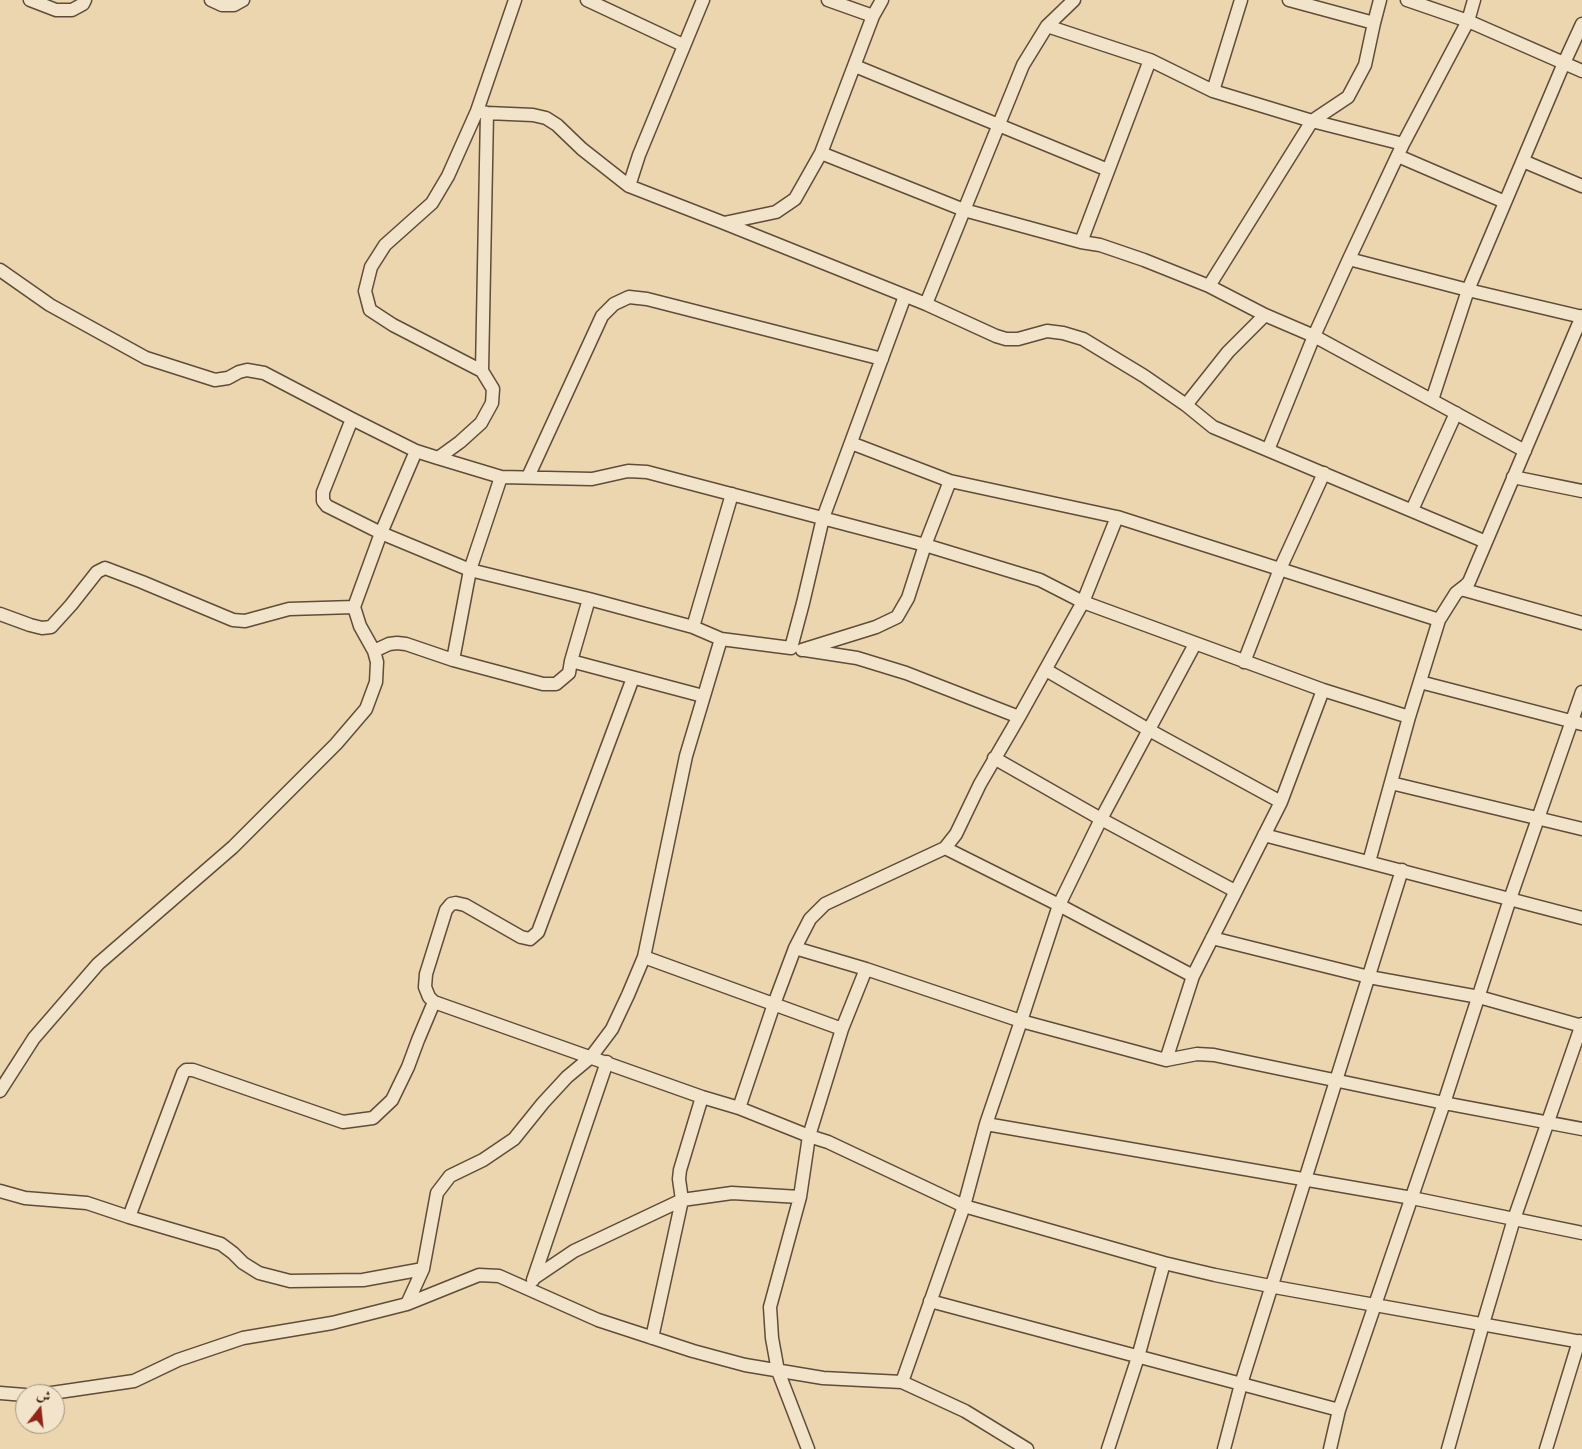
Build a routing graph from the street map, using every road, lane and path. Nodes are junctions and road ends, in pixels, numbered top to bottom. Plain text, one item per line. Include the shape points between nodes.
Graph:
1 (30, 0) edge
2 (85, 0) edge
3 (211, 0) edge
4 (243, 0) edge
5 (515, 0) edge
6 (587, 0) edge
7 (703, 0) edge
8 (828, 0) edge
9 (882, 0) edge
10 (1074, 0) edge
11 (1241, 0) edge
12 (1289, 0) edge
13 (1380, 0) edge
14 (1407, 0) edge
15 (1474, 0) edge
16 (873, 16) junction
17 (1468, 21) junction
18 (1374, 23) junction
19 (1582, 24) edge
20 (1047, 26) junction
21 (683, 45) junction
22 (1150, 60) junction
23 (1564, 63) junction
24 (855, 66) junction
25 (1582, 71) edge
26 (1213, 91) junction
27 (482, 112) junction
28 (1312, 121) junction
29 (998, 125) junction
30 (1401, 150) junction
31 (820, 153) junction
32 (1523, 161) junction
33 (1108, 170) junction
34 (629, 186) junction
35 (1582, 186) edge
36 (1505, 202) junction
37 (964, 210) junction
38 (724, 223) junction
39 (1081, 242) junction
40 (1349, 259) junction
41 (0, 270) edge
42 (1209, 286) junction
43 (1468, 290) junction
44 (905, 296) junction
45 (926, 304) junction
46 (1265, 315) junction
47 (1582, 317) edge
48 (1314, 336) junction
49 (882, 359) junction
50 (482, 371) junction
51 (1432, 400) junction
52 (1186, 405) junction
53 (1456, 413) junction
54 (352, 419) junction
55 (851, 443) junction
56 (1268, 450) junction
57 (1524, 450) junction
58 (416, 451) junction
59 (438, 458) junction
60 (1324, 473) junction
61 (501, 477) junction
62 (528, 477) junction
63 (1513, 477) junction
64 (950, 481) junction
65 (1582, 491) edge
66 (732, 494) junction
67 (1412, 510) junction
68 (1117, 516) junction
69 (823, 518) junction
70 (381, 533) junction
71 (1486, 542) junction
72 (926, 545) junction
73 (1280, 569) junction
74 (470, 570) junction
75 (1461, 588) junction
76 (589, 599) junction
77 (1083, 602) junction
78 (354, 607) junction
79 (0, 614) edge
80 (1439, 620) junction
81 (1582, 622) edge
82 (693, 627) junction
83 (721, 639) junction
84 (1194, 644) junction
85 (796, 649) junction
86 (374, 651) junction
87 (454, 660) junction
88 (571, 661) junction
89 (1244, 662) junction
90 (1046, 670) junction
91 (632, 678) junction
92 (1420, 682) junction
93 (1323, 690) junction
94 (1582, 692) edge
95 (703, 696) junction
96 (1019, 717) junction
97 (1409, 717) junction
98 (1577, 723) edge
99 (1149, 730) junction
100 (994, 758) junction
101 (1391, 783) junction
102 (1281, 802) junction
103 (1538, 817) junction
104 (1101, 819) junction
105 (1582, 828) edge
106 (1264, 835) junction
107 (945, 848) junction
108 (1369, 862) junction
109 (1402, 870) junction
110 (1235, 891) junction
111 (1510, 899) junction
112 (1059, 905) junction
113 (1582, 918) edge
114 (1212, 938) junction
115 (795, 948) junction
116 (644, 957) junction
117 (866, 970) junction
118 (1193, 976) junction
119 (1369, 978) junction
120 (1478, 997) junction
121 (434, 1002) junction
122 (774, 1004) junction
123 (1021, 1021) junction
124 (1582, 1025) edge
125 (842, 1030) junction
126 (591, 1057) junction
127 (1166, 1060) junction
128 (607, 1062) junction
129 (1336, 1080) junction
130 (0, 1092) edge
131 (702, 1096) junction
132 (1444, 1103) junction
133 (739, 1108) junction
134 (1547, 1123) junction
135 (986, 1124) junction
136 (1582, 1129) edge
137 (809, 1136) junction
138 (1304, 1179) junction
139 (0, 1191) edge
140 (800, 1197) junction
141 (1412, 1198) junction
142 (682, 1200) junction
143 (964, 1206) junction
144 (129, 1217) junction
145 (1514, 1219) junction
146 (1582, 1233) edge
147 (1164, 1263) junction
148 (423, 1269) junction
149 (532, 1284) junction
150 (1272, 1286) junction
151 (930, 1301) junction
152 (407, 1304) junction
153 (1375, 1305) junction
154 (1483, 1324) junction
155 (652, 1338) junction
156 (1580, 1341) edge
157 (1138, 1357) junction
158 (778, 1371) junction
159 (902, 1382) junction
160 (1241, 1384) junction
161 (65, 1391) edge
162 (0, 1393) edge
163 (15, 1394) edge
164 (1338, 1410) junction
165 (808, 1449) edge
166 (1027, 1449) edge
167 (1108, 1449) edge
168 (1224, 1449) edge
169 (1330, 1449) edge
170 (1448, 1449) edge
171 (1546, 1449) edge

1 - 2 street via 56,10 72,10
3 - 4 street via 222,5 234,5
5 - 27 street
6 - 21 street
7 - 21 street
8 - 16 street
9 - 16 street
10 - 20 street
11 - 26 street
12 - 18 street
13 - 18 street
14 - 17 street
15 - 17 street
16 - 24 street
17 - 23 street
17 - 30 street
18 - 28 street via 1365,65 1348,97
19 - 23 street
20 - 22 street
20 - 29 street via 1023,65
21 - 34 street
22 - 26 street
22 - 33 street
23 - 25 street
23 - 32 street
24 - 29 street
24 - 31 street
26 - 28 street
27 - 34 street via 546,118
27 - 50 street
27 - 50 street via 432,203 385,245 371,267 365,291 370,310
28 - 30 street
28 - 42 street
29 - 33 street
29 - 37 street
30 - 36 street
30 - 40 street
31 - 37 street
31 - 38 street via 795,199 776,212
32 - 35 street
32 - 36 street
33 - 39 street
34 - 38 street
36 - 43 street
37 - 39 street
37 - 45 street
38 - 44 street
39 - 42 street via 1122,252
40 - 43 street
40 - 48 street
41 - 54 street via 50,305 146,358 214,380 247,370 264,373
42 - 46 street
43 - 47 street
43 - 51 street
44 - 45 street
44 - 49 street
45 - 52 street via 1006,339 1047,331 1083,339
46 - 48 street
46 - 52 street via 1228,352
47 - 57 street
48 - 51 street
48 - 56 street
49 - 55 street
49 - 62 street via 629,297 614,304 602,316
50 - 59 street via 493,389 492,403 480,423
51 - 53 street
52 - 56 street via 1213,427
53 - 57 street
53 - 67 street
54 - 58 street
54 - 70 street via 323,492 323,501
55 - 64 street
55 - 69 street
56 - 60 street
57 - 63 street
58 - 59 street
58 - 70 street
59 - 61 street
60 - 67 street
60 - 73 street
61 - 62 street
61 - 74 street
62 - 66 street via 592,479 628,471 647,472
63 - 65 street
63 - 71 street
64 - 68 street
64 - 72 street
66 - 69 street
66 - 82 street
67 - 71 street
68 - 73 street
68 - 77 street
69 - 72 street
69 - 85 street
70 - 74 street
70 - 78 street
71 - 75 street via 1468,582
72 - 77 street via 1040,580
72 - 85 street via 908,598 897,616 876,628
73 - 80 street
73 - 89 street
74 - 76 street
74 - 87 street
75 - 80 street
75 - 81 street
76 - 82 street
76 - 88 street
77 - 84 street
77 - 90 street
78 - 79 street via 289,609 245,621 233,620 105,568 97,572 51,627 30,625
78 - 86 street
80 - 92 street
82 - 83 street
83 - 85 street
83 - 95 street
84 - 89 street
84 - 99 street
85 - 96 street via 857,658 906,673
86 - 87 street via 397,643 406,644
86 - 130 street via 376,682 366,709 357,721 233,847 98,964 34,1038
87 - 88 street via 543,684 556,684 569,673
88 - 91 street
89 - 93 street
90 - 96 street
90 - 99 street
91 - 95 street
91 - 121 street via 538,932 530,939 521,937 465,905 451,904 446,910 426,974 425,988
92 - 97 street
92 - 98 street
93 - 97 street
93 - 102 street
94 - 98 street
95 - 116 street via 686,756
96 - 100 street
97 - 101 street
98 - 103 street
99 - 102 street
99 - 104 street
100 - 104 street
100 - 107 street via 956,834
101 - 103 street
101 - 108 street
102 - 106 street
103 - 105 street
103 - 111 street
104 - 110 street
104 - 112 street
106 - 108 street
106 - 110 street
107 - 112 street
107 - 115 street via 825,904 810,919
108 - 109 street
109 - 111 street
109 - 119 street
110 - 114 street
111 - 113 street
111 - 120 street
112 - 118 street
112 - 123 street
114 - 118 street
114 - 119 street
115 - 117 street
115 - 122 street
116 - 122 street
116 - 126 street via 612,1029
117 - 123 street
117 - 125 street
118 - 127 street
119 - 120 street
119 - 129 street
120 - 124 street
120 - 132 street
121 - 126 street
121 - 144 street via 392,1100 373,1118 342,1122 194,1070 186,1070
122 - 125 street
122 - 133 street
123 - 127 street
123 - 135 street
124 - 134 street
125 - 137 street
126 - 128 street
126 - 148 street via 567,1077 514,1139 483,1160 450,1176 437,1193
127 - 129 street via 1206,1054
128 - 131 street
128 - 149 street
129 - 132 street
129 - 138 street
131 - 133 street
131 - 142 street via 680,1170
132 - 134 street
132 - 141 street
133 - 137 street
134 - 136 street
134 - 145 street
135 - 138 street
135 - 143 street
137 - 140 street
137 - 143 street
138 - 141 street
138 - 150 street
139 - 144 street via 25,1198 87,1203
140 - 142 street via 732,1193
140 - 158 street via 770,1307
141 - 145 street
141 - 153 street
142 - 149 street via 574,1251
142 - 155 street
143 - 147 street
143 - 151 street
144 - 148 street via 221,1244 259,1272 290,1281 363,1280
145 - 146 street
145 - 154 street
147 - 150 street
147 - 157 street
148 - 152 street
149 - 152 street via 479,1275
149 - 155 street via 598,1320
150 - 153 street
150 - 160 street
151 - 157 street
151 - 159 street
152 - 161 street via 332,1323 243,1338 178,1360 134,1381
153 - 154 street
153 - 164 street
154 - 156 street
154 - 170 street
155 - 158 street via 745,1365
156 - 171 street
157 - 160 street
157 - 167 street
158 - 159 street via 823,1378
158 - 165 street
159 - 166 street via 965,1411
160 - 164 street
160 - 168 street
162 - 163 street
164 - 169 street

